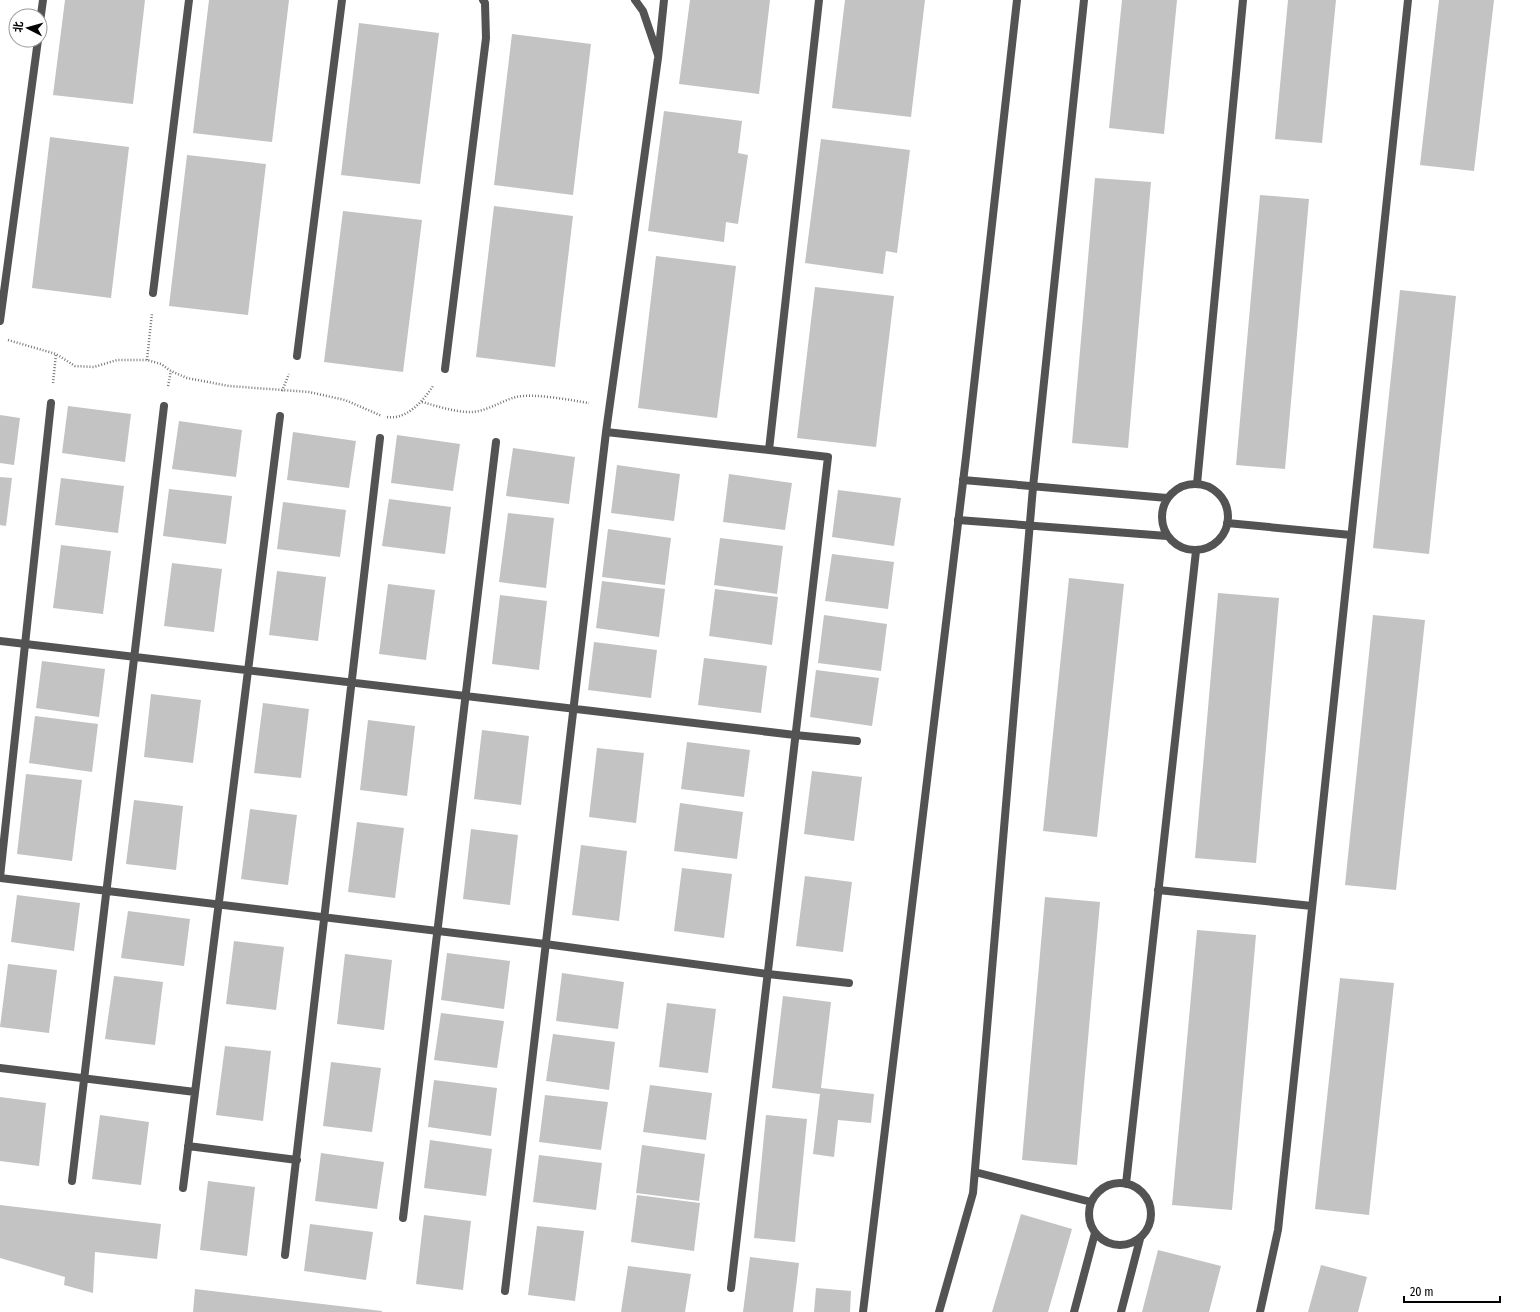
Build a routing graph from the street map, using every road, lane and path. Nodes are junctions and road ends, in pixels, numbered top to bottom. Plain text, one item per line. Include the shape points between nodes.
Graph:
1 (190, 0) edge
2 (342, 0) edge
3 (483, 0) edge
4 (635, 0) edge
5 (664, 0) edge
6 (819, 0) edge
7 (1017, 0) edge
8 (1084, 0) edge
9 (1243, 0) edge
10 (1408, 0) edge
11 (37, 48) edge
12 (658, 58) junction
13 (153, 293) joint
14 (0, 321) edge
15 (8, 340) dead end
16 (56, 354) junction
17 (297, 356) joint
18 (147, 360) junction
19 (445, 370) joint
20 (282, 390) junction
21 (422, 402) junction
22 (51, 403) joint
23 (164, 406) dead end
24 (610, 406) junction
25 (280, 416) joint
26 (606, 432) junction
27 (380, 438) dead end
28 (496, 442) dead end
29 (769, 450) junction
30 (963, 480) junction
31 (1197, 484) junction
32 (1033, 487) junction
33 (1167, 498) junction
34 (958, 520) junction
35 (1227, 523) junction
36 (1030, 525) junction
37 (1351, 535) junction
38 (1167, 536) junction
39 (1196, 550) junction
40 (0, 641) edge
41 (25, 644) junction
42 (134, 657) junction
43 (247, 670) junction
44 (352, 683) junction
45 (466, 697) junction
46 (573, 709) junction
47 (795, 735) junction
48 (857, 741) dead end
49 (0, 877) edge
50 (107, 890) junction
51 (1158, 890) junction
52 (219, 904) junction
53 (1312, 906) junction
54 (325, 918) junction
55 (438, 931) junction
56 (546, 944) junction
57 (768, 974) junction
58 (848, 983) dead end
59 (0, 1068) edge
60 (84, 1079) junction
61 (195, 1092) junction
62 (188, 1146) junction
63 (297, 1160) junction
64 (975, 1172) junction
65 (72, 1181) dead end
66 (1126, 1184) junction
67 (183, 1188) dead end
68 (1091, 1202) junction
69 (403, 1218) dead end
70 (1094, 1232) junction
71 (1140, 1239) junction
72 (285, 1255) dead end
73 (731, 1288) dead end
74 (505, 1291) dead end
75 (863, 1312) edge
76 (939, 1312) edge
77 (1074, 1312) edge
78 (1121, 1312) edge
79 (1260, 1312) edge

1 - 13 street
2 - 17 street
3 - 19 street via 486,38
4 - 12 street via 643,11
5 - 12 street
6 - 29 street
7 - 30 street
8 - 32 street
9 - 31 street
10 - 37 street
11 - 14 street
12 - 24 street
13 - 18 path
15 - 16 path
16 - 18 path via 75,366 94,367 117,360
16 - 22 path
17 - 20 path
18 - 20 path via 161,364 187,378 229,386
19 - 21 path
20 - 21 path via 309,392 345,400 378,415 391,417 407,413
20 - 25 path
21 - 24 path via 470,412 517,397 542,397
22 - 41 street
23 - 42 street
24 - 26 street
25 - 43 street
26 - 29 street
26 - 46 street
27 - 44 street
28 - 45 street
29 - 47 street via 828,457
30 - 32 street
30 - 34 street
31 - 33 street via 1185,485
31 - 35 street via 1217,492 1224,501 1228,512
32 - 33 street
32 - 36 street
33 - 38 street via 1162,517
34 - 36 street
34 - 75 street
35 - 37 street
35 - 39 street via 1224,534 1216,542 1207,548
36 - 38 street
36 - 64 street
37 - 53 street
38 - 39 street via 1185,549
39 - 51 street
40 - 41 street
41 - 42 street
41 - 49 street
42 - 43 street
42 - 50 street
43 - 44 street
43 - 52 street
44 - 45 street
44 - 54 street
45 - 46 street
45 - 55 street
46 - 47 street
46 - 56 street
47 - 48 street
47 - 57 street
49 - 50 street
50 - 52 street
50 - 60 street
51 - 53 street
51 - 66 street
52 - 54 street
52 - 61 street
53 - 79 street via 1278,1230
54 - 55 street
54 - 63 street
55 - 56 street
55 - 69 street
56 - 57 street
56 - 74 street
57 - 58 street
57 - 73 street
59 - 60 street
60 - 61 street
60 - 65 street
61 - 62 street
62 - 63 street
62 - 67 street
63 - 72 street
64 - 68 street
64 - 76 street via 973,1193
66 - 68 street via 1115,1183 1105,1187
66 - 71 street via 1144,1193 1149,1202 1151,1222
68 - 70 street via 1090,1223
70 - 71 street via 1112,1245 1122,1246
70 - 77 street
71 - 78 street

